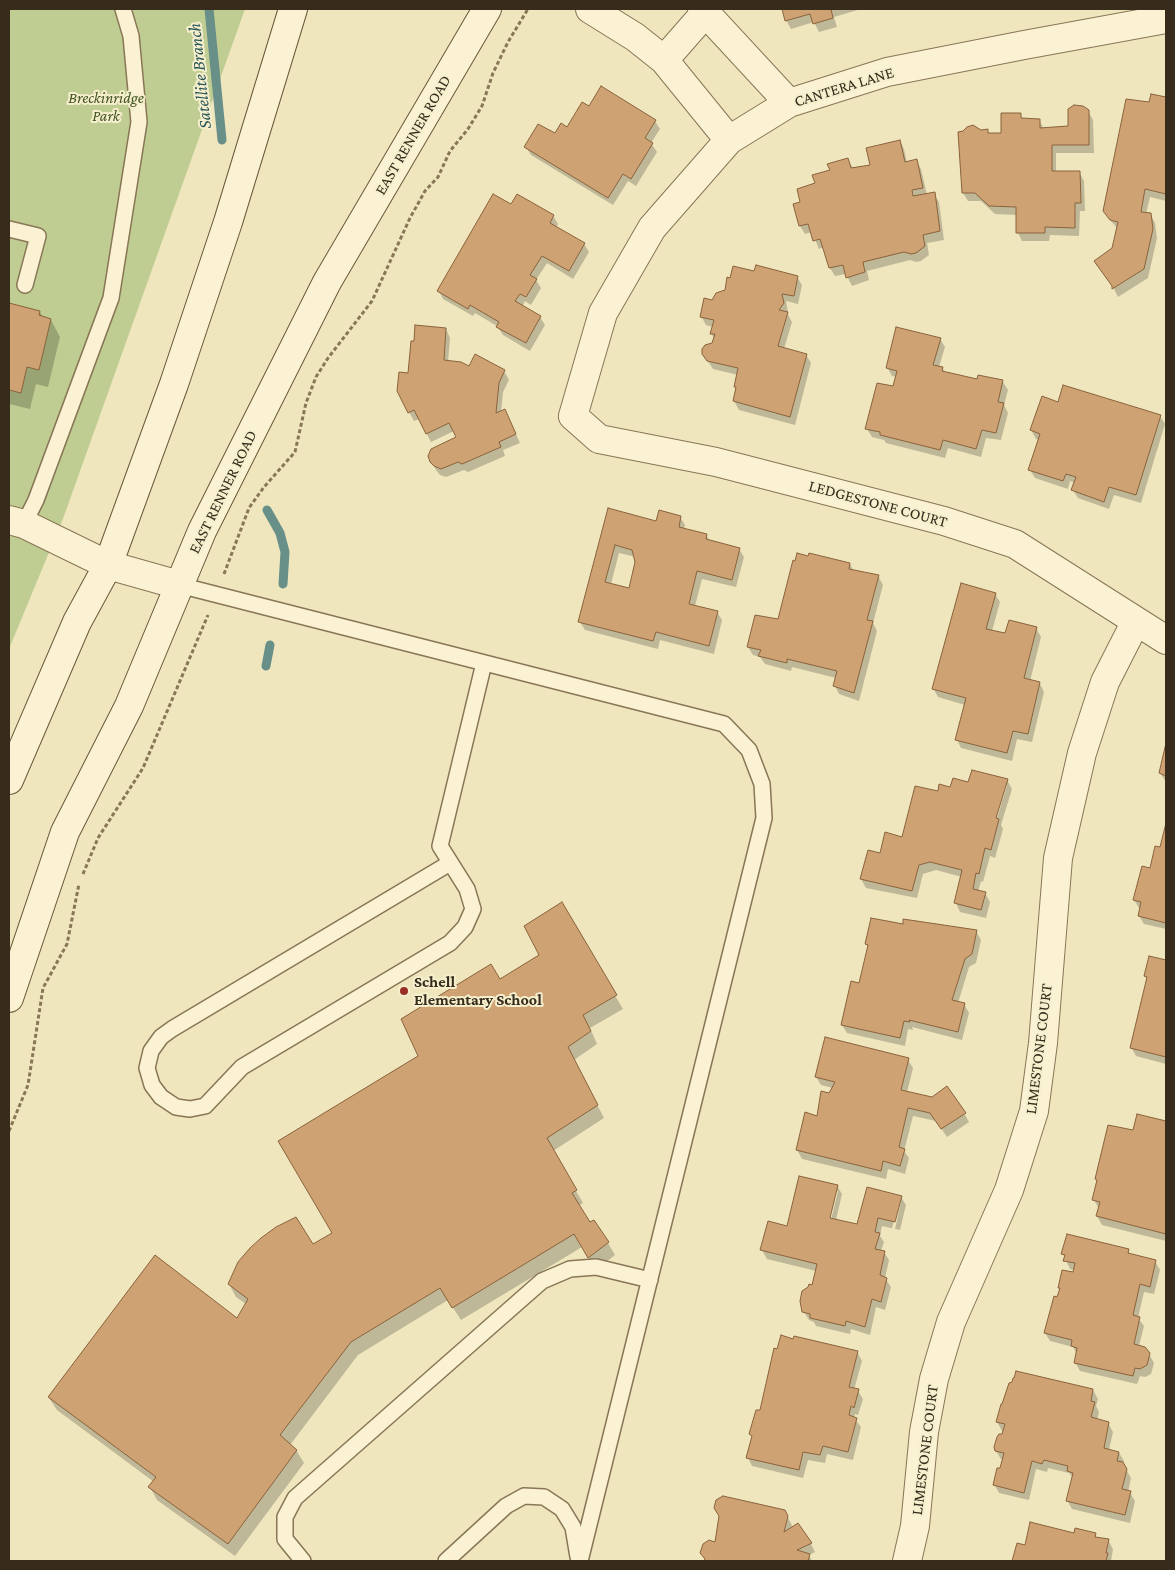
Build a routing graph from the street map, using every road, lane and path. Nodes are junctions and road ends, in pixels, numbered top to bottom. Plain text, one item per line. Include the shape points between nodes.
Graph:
1 (123, 9) edge
2 (293, 9) edge
3 (487, 9) edge
4 (528, 9) edge
5 (590, 9) edge
6 (704, 10) edge
7 (1166, 18) edge
8 (664, 60) junction
9 (789, 103) junction
10 (730, 140) junction
11 (9, 228) edge
12 (25, 285) dead end
13 (573, 416) joint
14 (16, 522) edge
15 (108, 565) junction
16 (179, 585) junction
17 (216, 594) junction
18 (1136, 621) junction
19 (1166, 640) edge
20 (484, 663) junction
21 (9, 780) edge
22 (450, 863) junction
23 (9, 998) edge
24 (9, 1132) edge
25 (650, 1280) junction
26 (303, 1561) edge
27 (446, 1561) edge
28 (579, 1561) edge
29 (907, 1561) edge

1 - 14 lane via 131,36 140,122 111,298 36,500
2 - 15 street via 228,222 174,384
3 - 16 street, EAST RENNER ROAD via 327,282 202,531
4 - 17 path via 493,73 482,106 425,191 372,301 316,377 294,452 249,508
5 - 8 street
6 - 8 street
6 - 9 street
7 - 9 street, CANTERA LANE via 887,72
8 - 10 street
9 - 10 street, CANTERA LANE
10 - 13 street, CANTERA LANE via 652,228 603,313
11 - 12 lane via 38,236
13 - 18 street, LEDGESTONE COURT via 599,439 716,462 944,521 1015,544
14 - 15 street
15 - 16 street
15 - 21 street via 77,622
16 - 17 lane
16 - 23 street, EAST RENNER ROAD via 129,706 65,832
17 - 20 lane
17 - 24 path via 143,768 98,838 79,881 67,944 44,988 28,1085
18 - 19 street, LEDGESTONE COURT
18 - 29 street, LIMESTONE COURT via 1106,682 1082,753 1058,858 1043,1043 1034,1111 1009,1190 951,1322 934,1379 924,1432 915,1526
20 - 22 lane via 440,846
20 - 25 lane via 724,724 749,750 762,784 764,818
22 - 22 lane via 172,1028 151,1051 147,1068 152,1085 161,1097 176,1107 190,1110 205,1106 242,1067 450,943 465,927 472,909 467,889
25 - 26 lane via 596,1267 570,1269 542,1281 295,1498 285,1517 285,1539
25 - 28 lane
27 - 28 lane via 506,1506 524,1496 544,1497 562,1509 573,1527

